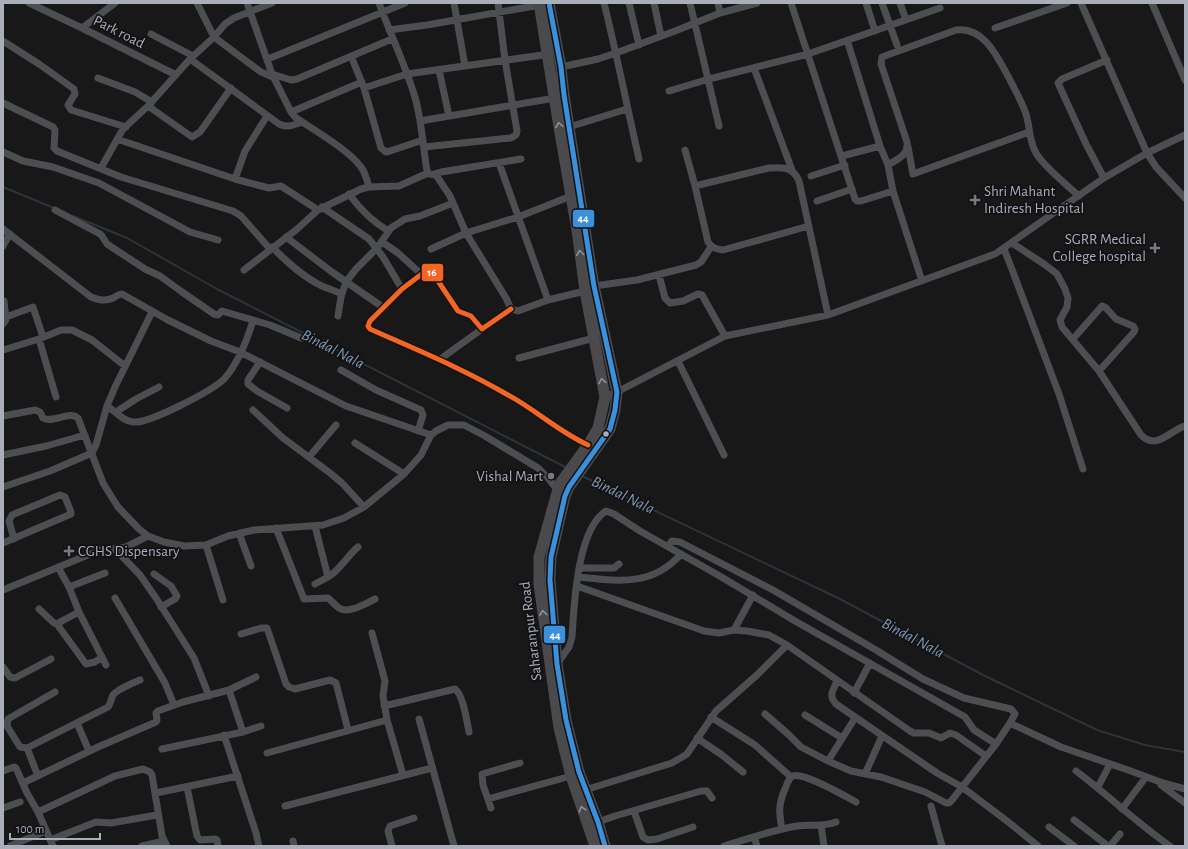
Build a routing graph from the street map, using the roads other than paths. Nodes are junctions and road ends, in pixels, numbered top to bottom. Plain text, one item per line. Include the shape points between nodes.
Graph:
1 (29, 3) edge
2 (114, 3) edge
3 (197, 3) edge
4 (247, 3) edge
5 (272, 3) edge
6 (379, 3) edge
7 (405, 3) edge
8 (454, 3) edge
9 (498, 3) edge
10 (604, 3) edge
11 (629, 3) edge
12 (654, 3) edge
13 (690, 3) edge
14 (718, 3) edge
15 (757, 3) edge
16 (791, 3) edge
17 (866, 3) edge
18 (882, 3) edge
19 (900, 3) edge
20 (1067, 3) edge
21 (1081, 3) edge
22 (1153, 3) edge
23 (542, 4) edge
24 (743, 5) edge
25 (940, 8) dead end
26 (250, 11) junction
27 (383, 12) junction
28 (499, 12) junction
29 (720, 13) junction
30 (458, 20) junction
31 (906, 20) junction
32 (695, 22) junction
33 (889, 26) junction
34 (82, 28) junction
35 (995, 28) dead end
36 (389, 30) junction
37 (875, 30) junction
38 (151, 34) dead end
39 (661, 36) junction
40 (214, 37) junction
41 (392, 39) junction
42 (847, 40) junction
43 (3, 41) edge
44 (639, 45) junction
45 (897, 45) dead end
46 (616, 53) junction
47 (552, 54) junction
48 (808, 54) junction
49 (352, 56) junction
50 (191, 58) junction
51 (268, 59) junction
52 (505, 60) junction
53 (1107, 60) junction
54 (464, 66) junction
55 (560, 68) junction
56 (754, 68) junction
57 (439, 70) junction
58 (407, 74) junction
59 (176, 75) junction
60 (274, 76) junction
61 (98, 78) dead end
62 (709, 79) junction
63 (1185, 80) edge
64 (363, 85) junction
65 (231, 88) junction
66 (670, 91) dead end
67 (555, 98) junction
68 (3, 103) edge
69 (150, 104) junction
70 (512, 104) junction
71 (627, 109) junction
72 (291, 112) junction
73 (266, 116) junction
74 (449, 116) junction
75 (420, 121) junction
76 (302, 122) junction
77 (126, 126) junction
78 (720, 126) dead end
79 (569, 127) junction
80 (1030, 132) junction
81 (1185, 136) edge
82 (117, 139) junction
83 (424, 143) junction
84 (880, 146) junction
85 (908, 148) junction
86 (685, 150) dead end
87 (3, 152) edge
88 (1147, 153) junction
89 (842, 156) junction
90 (521, 159) dead end
91 (639, 159) dead end
92 (499, 163) junction
93 (845, 165) junction
94 (888, 165) junction
95 (100, 168) junction
96 (792, 170) junction
97 (431, 174) junction
98 (811, 176) dead end
99 (235, 179) junction
100 (1103, 179) junction
101 (695, 186) junction
102 (369, 187) junction
103 (852, 189) junction
104 (893, 192) junction
105 (350, 194) junction
106 (571, 196) junction
107 (1079, 196) junction
108 (1185, 198) edge
109 (817, 201) dead end
110 (453, 203) junction
111 (320, 209) junction
112 (55, 210) dead end
113 (518, 217) junction
114 (809, 226) junction
115 (3, 229) edge
116 (389, 231) junction
117 (466, 233) junction
118 (10, 234) junction
119 (286, 237) junction
120 (218, 240) dead end
121 (382, 242) junction
122 (1012, 243) junction
123 (3, 246) edge
124 (712, 247) junction
125 (271, 248) junction
126 (377, 248) junction
127 (431, 249) dead end
128 (1004, 249) junction
129 (244, 270) dead end
130 (421, 274) junction
131 (659, 275) junction
132 (922, 281) junction
133 (346, 282) junction
134 (589, 288) junction
135 (402, 289) junction
136 (342, 294) junction
137 (548, 300) junction
138 (4, 301) edge
139 (384, 308) junction
140 (511, 309) junction
141 (152, 312) junction
142 (828, 315) junction
143 (338, 316) dead end
144 (5, 320) edge
145 (253, 320) junction
146 (482, 329) junction
147 (725, 336) junction
148 (41, 338) junction
149 (301, 338) dead end
150 (594, 338) junction
151 (1072, 339) junction
152 (3, 350) edge
153 (240, 352) junction
154 (519, 358) dead end
155 (439, 360) junction
156 (678, 361) junction
157 (260, 362) junction
158 (125, 366) junction
159 (341, 370) dead end
160 (1099, 372) junction
161 (159, 387) dead end
162 (617, 392) junction
163 (56, 397) dead end
164 (605, 397) junction
165 (107, 406) junction
166 (287, 408) dead end
167 (253, 410) dead end
168 (116, 412) junction
169 (3, 416) edge
170 (336, 424) dead end
171 (1185, 426) edge
172 (418, 430) junction
173 (84, 435) junction
174 (431, 435) junction
175 (355, 443) dead end
176 (591, 447) junction
177 (92, 453) junction
178 (3, 455) edge
179 (724, 455) dead end
180 (309, 457) junction
181 (1083, 469) dead end
182 (404, 474) junction
183 (3, 487) edge
184 (563, 487) junction
185 (364, 507) junction
186 (6, 525) edge
187 (315, 526) junction
188 (276, 528) junction
189 (239, 533) junction
190 (148, 536) junction
191 (14, 538) junction
192 (3, 544) edge
193 (206, 545) junction
194 (668, 546) junction
195 (358, 547) dead end
196 (115, 549) junction
197 (681, 554) junction
198 (618, 564) dead end
199 (251, 566) dead end
200 (58, 567) junction
201 (579, 568) junction
202 (105, 573) dead end
203 (154, 574) dead end
204 (328, 577) junction
205 (578, 577) junction
206 (315, 584) dead end
207 (577, 586) junction
208 (69, 587) junction
209 (3, 590) edge
210 (753, 595) junction
211 (115, 598) dead end
212 (375, 599) dead end
213 (223, 600) dead end
214 (162, 607) junction
215 (39, 609) dead end
216 (79, 612) junction
217 (58, 625) junction
218 (734, 630) junction
219 (372, 633) dead end
220 (241, 634) dead end
221 (787, 645) junction
222 (102, 657) junction
223 (51, 659) dead end
224 (870, 663) junction
225 (106, 665) dead end
226 (3, 667) edge
227 (554, 668) junction
228 (256, 676) dead end
229 (140, 680) dead end
230 (837, 681) junction
231 (229, 690) junction
232 (55, 692) dead end
233 (854, 693) junction
234 (209, 696) junction
235 (174, 705) junction
236 (384, 706) junction
237 (765, 714) dead end
238 (805, 715) dead end
239 (711, 718) junction
240 (855, 718) junction
241 (419, 719) dead end
242 (387, 720) junction
243 (5, 721) edge
244 (77, 723) junction
245 (1010, 723) junction
246 (261, 726) dead end
247 (348, 730) junction
248 (243, 732) junction
249 (469, 732) dead end
250 (224, 735) junction
251 (882, 736) junction
252 (697, 738) junction
253 (842, 738) junction
254 (996, 744) junction
255 (27, 748) junction
256 (162, 749) dead end
257 (89, 751) junction
258 (267, 753) dead end
259 (986, 756) junction
260 (828, 761) junction
261 (520, 763) dead end
262 (1110, 764) junction
263 (432, 768) junction
264 (3, 771) edge
265 (1076, 771) dead end
266 (743, 772) dead end
267 (865, 774) junction
268 (403, 775) junction
269 (38, 776) junction
270 (238, 776) junction
271 (571, 776) junction
272 (791, 777) junction
273 (1146, 777) junction
274 (1156, 781) junction
275 (23, 783) junction
276 (187, 787) junction
277 (962, 787) junction
278 (1098, 787) junction
279 (1185, 789) edge
280 (585, 790) junction
281 (156, 793) junction
282 (712, 798) dead end
283 (488, 799) junction
284 (20, 802) dead end
285 (856, 802) dead end
286 (1185, 802) edge
287 (284, 806) dead end
288 (931, 806) dead end
289 (3, 808) edge
290 (491, 808) dead end
291 (1122, 809) junction
292 (634, 811) junction
293 (38, 812) junction
294 (157, 815) junction
295 (414, 818) dead end
296 (1074, 820) dead end
297 (598, 822) junction
298 (836, 822) dead end
299 (821, 825) junction
300 (693, 827) dead end
301 (1049, 827) dead end
302 (782, 829) junction
303 (46, 831) junction
304 (590, 834) junction
305 (1120, 834) dead end
306 (754, 837) junction
307 (51, 843) edge
308 (165, 843) edge
309 (10, 846) edge
310 (145, 846) edge
311 (218, 846) edge
312 (259, 846) edge
313 (392, 846) edge
314 (454, 846) edge
315 (586, 846) edge
316 (595, 846) edge
317 (606, 846) edge
318 (724, 846) edge
319 (757, 846) edge
320 (824, 846) edge
321 (942, 846) edge
322 (1038, 846) edge
323 (1074, 846) edge
324 (1109, 846) edge
325 (1170, 846) edge

1 - 34 street, Park road
2 - 34 street
3 - 40 street
4 - 26 street
5 - 26 street
6 - 27 street
7 - 27 street
8 - 30 street
9 - 28 street
10 - 46 street
11 - 44 street
12 - 39 street
13 - 32 street
14 - 29 street
15 - 24 street
16 - 48 street
17 - 37 street
18 - 33 street
19 - 31 street
20 - 35 street
21 - 53 street
22 - 63 street
23 - 28 street
23 - 47 main road
24 - 29 street
25 - 31 street
26 - 40 street via 228,21
26 - 51 street
27 - 36 street
27 - 51 street
28 - 30 street
28 - 52 street
29 - 32 street
30 - 36 street
30 - 54 street
31 - 33 street
32 - 39 street
32 - 62 street
33 - 37 street
33 - 45 street
34 - 59 street, Park road
36 - 41 street
37 - 42 street
38 - 50 street
39 - 44 street
40 - 50 street
40 - 60 street via 261,72
41 - 49 street
41 - 58 street
42 - 48 street
42 - 84 street
43 - 77 street via 50,71 74,90 75,94 68,105 71,110
44 - 46 street
46 - 55 street
46 - 71 street
47 - 52 street
47 - 55 main road
47 - 67 main road
48 - 56 street
48 - 89 street
49 - 60 street via 294,80
49 - 64 street
50 - 59 street
50 - 65 street
51 - 60 street
52 - 54 street
52 - 70 street
53 - 88 street
53 - 100 street via 1058,83
54 - 57 street
55 - 79 main road
56 - 62 street
56 - 96 street
57 - 58 street
57 - 74 street
58 - 64 street
58 - 75 street
59 - 69 street
60 - 72 street
61 - 69 street via 135,92
62 - 66 street
62 - 78 street
64 - 72 street
64 - 83 street via 383,151
65 - 69 street via 200,132 192,137
65 - 73 street
67 - 70 street
106 -> 67 main road
68 - 95 street via 53,127 54,148 57,151
69 - 77 street
70 - 74 street
70 - 83 street via 517,131 514,137
71 - 79 street
71 - 91 street
72 - 76 street
73 - 76 street via 283,126
73 - 99 street via 245,151
74 - 75 street
75 - 83 street
76 - 102 street via 357,162
77 - 82 street
79 - 134 main road
80 - 85 street via 913,174
80 - 85 street via 1022,105 993,49 975,34 963,29 882,57 881,64
80 - 107 street via 1034,151
81 - 88 street
82 - 95 street
82 - 99 street
83 - 97 street
84 - 89 street
84 - 94 street
85 - 94 street via 903,156
86 - 101 street
87 - 120 street via 23,161 53,167 99,183 190,232
88 - 100 street
88 - 108 street via 1156,167
89 - 93 street
90 - 92 street
92 - 97 street
92 - 113 street
93 - 98 street
93 - 103 street
94 - 104 street
95 - 125 street via 233,211
96 - 101 street via 769,168
96 - 114 street via 799,182
97 - 102 street via 399,186
97 - 110 street via 439,179
99 - 111 street via 269,188 281,186
100 - 107 street
101 - 124 street via 708,242
102 - 105 street
103 - 104 street via 857,201
103 - 109 street
104 - 132 street
105 - 111 street
105 - 116 street via 359,207
106 - 113 street
134 -> 106 main road
107 - 122 street
110 - 116 street via 405,219
110 - 117 street
111 - 119 street
111 - 126 street via 362,233
112 - 145 street via 100,234 107,244 160,276 214,314 218,315 222,311
113 - 117 street
113 - 137 street
114 - 124 street via 723,250
114 - 142 street
115 - 118 street
116 - 121 street
117 - 127 street
117 - 140 street
118 - 123 street
118 - 141 street via 91,297 106,300 122,294
119 - 125 street
119 - 133 street
121 - 126 street
121 - 130 street
122 - 128 street
122 - 151 street via 1056,274 1068,298 1060,324
124 - 131 street via 705,258 696,265
125 - 129 street
125 - 136 street via 292,267 322,286
126 - 133 street
126 - 135 street
128 - 132 street
128 - 181 street via 1059,394
130 - 135 street
130 - 146 street via 427,270 432,272 458,311 471,316
131 - 134 street
131 - 147 street via 665,298 670,303 702,295
132 - 142 street
133 - 136 street
133 - 139 street
134 - 137 street
134 - 150 main road
134 - 162 main road
135 - 139 street
136 - 143 street
137 - 140 street via 518,311
138 - 144 street
139 - 155 street via 368,324 370,329
140 - 146 street
141 - 153 street
141 - 158 street
142 - 147 street
144 - 148 street via 33,307
145 - 149 street
145 - 153 street
146 - 155 street
147 - 156 street
148 - 152 street
148 - 158 street via 61,330 72,330 92,340
148 - 163 street
150 - 154 street
164 -> 150 main road
151 - 160 street
151 - 160 street via 1102,306 1116,319 1133,326 1134,332
153 - 157 street
153 - 168 street via 220,383 166,413 134,422
155 - 176 street via 508,394 570,436
156 - 162 street
156 - 179 street
157 - 166 street via 248,384
157 - 172 street via 346,406
158 - 165 street
159 - 172 street via 376,390 420,410 423,415
160 - 171 street via 1147,440 1165,438
161 - 168 street
162 - 164 street
162 - 176 main road via 610,429
164 - 176 main road
165 - 168 street
165 - 177 street
167 - 180 street via 280,436
169 - 173 street via 32,410 38,411 48,420 74,415 78,418
170 - 180 street
172 - 174 street
173 - 177 street
173 - 178 street
174 - 182 street via 421,455
174 - 184 street via 448,425 460,424 470,427 538,468 553,485
175 - 182 street
176 - 184 main road, Saharanpur Road
177 - 183 street
177 - 190 street via 111,498
180 - 185 street via 342,483
182 - 185 street
184 - 227 main road, Saharanpur Road via 539,557 539,584
185 - 187 street via 344,518
186 - 191 street
186 - 191 street via 12,515 60,495 65,497 71,512 68,516
187 - 188 street
187 - 204 street
188 - 189 street
188 - 212 street via 304,599 328,598 340,608 347,610
189 - 193 street
189 - 199 street
190 - 193 street via 171,544
190 - 196 street via 126,547
191 - 192 street
193 - 213 street
194 - 197 street
194 - 201 street via 614,514 606,512 590,531
194 - 245 street via 672,541 680,542 773,590 906,669 951,692 977,702 1010,709 1015,714
195 - 204 street via 348,555 335,573
196 - 200 street via 100,550
196 - 214 street via 140,575
197 - 205 street via 656,574 643,579 608,581
197 - 210 street
198 - 201 street via 614,568
200 - 208 street
200 - 209 street
201 - 205 street
202 - 208 street
203 - 214 street via 171,586 177,596
204 - 206 street
205 - 207 street
207 - 218 street via 698,630 719,634
207 - 227 street via 572,637 569,647
208 - 216 street
210 - 218 street
210 - 224 street
211 - 235 street via 165,682
214 - 234 street via 194,658
215 - 217 street
216 - 217 street
216 - 222 street
217 - 222 street via 86,664
218 - 221 street via 769,635
219 - 236 street via 385,681
220 - 247 street via 267,628 286,684 291,689 330,680 336,683
221 - 230 street
221 - 239 street
222 - 225 street
223 - 226 street via 15,678 10,677
224 - 233 street
224 - 254 street via 965,717 974,730
227 - 271 main road, Saharanpur Road via 559,728
227 - 280 main road, Saharanpur Road
228 - 231 street
229 - 244 street via 116,692 108,707
230 - 233 street
230 - 240 street via 831,694 832,699
231 - 234 street
231 - 248 street
232 - 243 street
233 - 259 street via 914,733 929,732 941,738 950,733
234 - 235 street
235 - 257 street via 157,712 155,722
236 - 242 street
236 - 249 street via 456,689 461,697
237 - 260 street via 800,747
238 - 253 street
239 - 252 street
239 - 272 street via 755,745
240 - 251 street
240 - 253 street
241 - 263 street
242 - 247 street
242 - 268 street
243 - 255 street via 20,747
244 - 255 street
244 - 257 street
245 - 254 street
245 - 262 street via 1061,747
246 - 248 street
247 - 258 street
248 - 250 street
250 - 256 street
250 - 270 street
251 - 267 street
251 - 277 street
252 - 266 street
252 - 280 street via 687,754 672,763
253 - 260 street
254 - 259 street
255 - 269 street
257 - 269 street
259 - 277 street
260 - 267 street
261 - 283 street via 482,774 481,779
262 - 273 street
262 - 278 street
263 - 268 street
263 - 314 street
264 - 275 street via 15,767
265 - 278 street
267 - 277 street via 925,792 946,803 949,803
268 - 287 street
269 - 275 street
270 - 276 street
270 - 312 street
271 - 283 street
304 -> 271 main road, Saharanpur Road
272 - 285 street via 813,780
272 - 302 street via 784,789 779,807
273 - 274 street
273 - 291 street
274 - 279 street
274 - 286 street
275 - 293 street
276 - 281 street
276 - 311 street via 197,836 200,840 215,839
277 - 322 street
278 - 291 street
280 - 297 main road, Saharanpur Road
281 - 293 street via 150,772 143,769 115,776
281 - 294 street
282 - 292 street via 709,792 704,790
283 - 290 street
284 - 289 street
288 - 321 street
291 - 325 street
292 - 297 street
292 - 300 street via 643,837 648,840
293 - 303 street
294 - 307 street via 111,823 96,822
294 - 308 street
295 - 313 street via 390,826 388,831
296 - 324 street
297 - 317 main road, Saharanpur Road
298 - 299 street
299 - 302 street
299 - 320 street
301 - 323 street
302 - 306 street
303 - 307 street
303 - 309 street
304 - 315 main road
304 - 316 main road, Saharanpur Road
305 - 324 street
306 - 318 street
306 - 319 street
308 - 310 street

